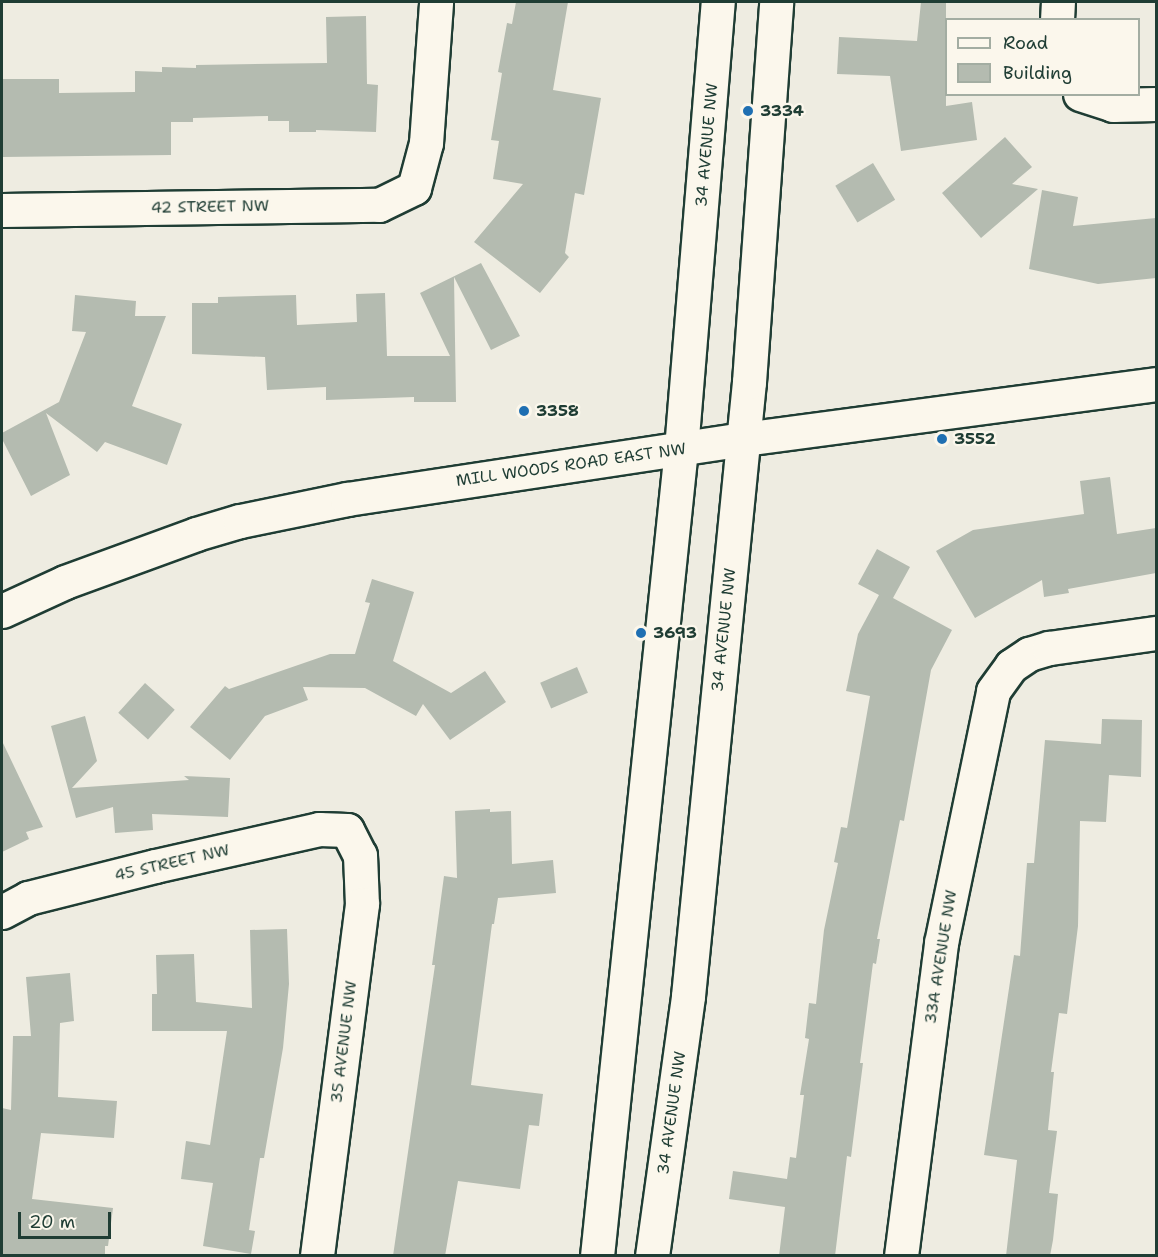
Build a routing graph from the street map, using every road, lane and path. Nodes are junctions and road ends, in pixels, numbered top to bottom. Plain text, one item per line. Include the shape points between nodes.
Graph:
1 (436, 2) edge
2 (718, 2) edge
3 (776, 2) edge
4 (1058, 2) edge
5 (1057, 18) edge
6 (1086, 96) edge
7 (1156, 104) edge
8 (2, 210) edge
9 (1156, 384) edge
10 (744, 439) junction
11 (681, 449) junction
12 (2, 611) edge
13 (1156, 633) edge
14 (347, 830) joint
15 (2, 912) edge
16 (317, 1256) edge
17 (597, 1256) edge
18 (652, 1256) edge
19 (901, 1256) edge

1 - 8 street, 42 STREET NW via 426,143 414,188 379,205
2 - 11 street, 34 AVENUE NW
3 - 10 street, 34 AVENUE NW
4 - 5 street
6 - 7 street via 1113,105
9 - 10 street, MILL WOODS ROAD EAST NW
10 - 11 street, MILL WOODS ROAD EAST NW
10 - 18 street, 34 AVENUE NW via 688,996
11 - 12 street, MILL WOODS ROAD EAST NW via 382,493 240,521 128,558
11 - 17 street, 34 AVENUE NW
13 - 19 street, 33A AVENUE NW via 1029,654 1011,666 993,691 941,942
14 - 15 street, 45 STREET NW via 319,829 155,866 28,898
14 - 16 street, 35 AVENUE NW via 360,855 362,904

